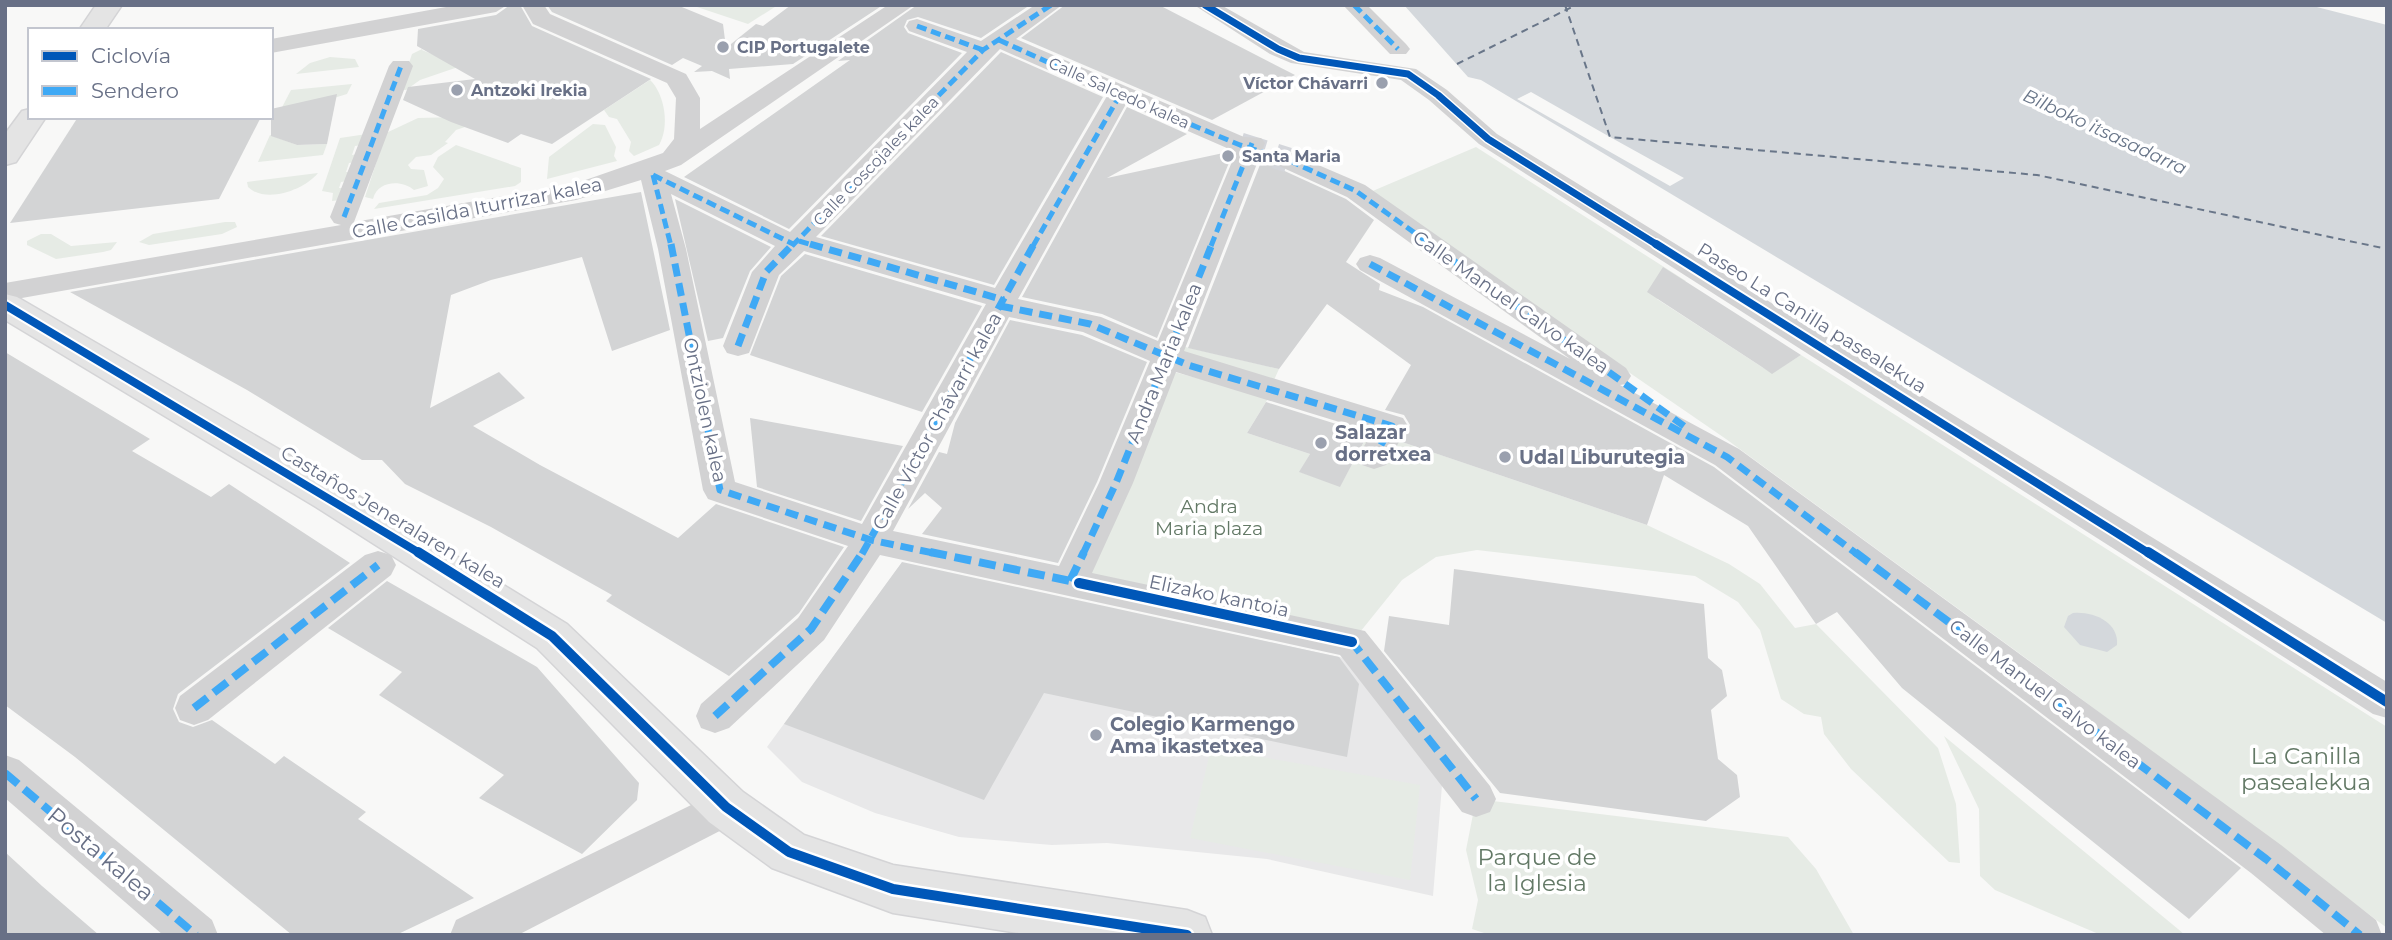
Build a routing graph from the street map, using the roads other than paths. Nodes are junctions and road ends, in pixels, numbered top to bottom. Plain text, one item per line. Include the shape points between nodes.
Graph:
1 (109, 5) edge
2 (496, 5) edge
3 (533, 5) edge
4 (1051, 5) edge
5 (1205, 5) edge
6 (1354, 5) edge
7 (910, 16) edge
8 (93, 28) edge
9 (991, 45) junction
10 (273, 46) edge
11 (1398, 49) dead end
12 (401, 66) dead end
13 (1120, 95) junction
14 (31, 119) edge
15 (1246, 144) joint
16 (5, 156) edge
17 (1288, 160) tunnel mouth
18 (663, 167) junction
19 (344, 217) dead end
20 (797, 243) junction
21 (1370, 264) dead end
22 (5, 292) edge
23 (1002, 303) junction
24 (5, 305) edge
25 (738, 346) dead end
26 (1166, 357) junction
27 (1374, 457) dead end
28 (1727, 457) junction
29 (871, 540) junction
30 (378, 565) dead end
31 (1070, 581) junction
32 (2387, 702) edge
33 (194, 708) dead end
34 (715, 716) dead end
35 (5, 773) edge
36 (1476, 799) dead end
37 (726, 807) junction
38 (196, 935) edge
39 (472, 935) edge
40 (1187, 935) edge
41 (2360, 935) edge

1 - 8 street
2 - 10 street
3 - 18 street via 541,19 677,79 688,98 687,140
4 - 9 street, Calle Coscojales kalea
5 - 32 street, Paseo La Canilla pasealekua via 1299,58 1408,75 1488,139
6 - 11 street
7 - 9 street, Calle Salcedo kalea
7 - 18 street, Calle Casilda Iturrizar kalea
9 - 13 street, Calle Salcedo kalea
9 - 20 street, Calle Coscojales kalea
12 - 19 street
13 - 15 street, Calle Salcedo kalea
13 - 23 street, Calle Víctor Chávarri kalea
14 - 16 street
15 - 26 street, Andra Maria kalea
17 - 28 street, Calle Manuel Calvo kalea via 1356,191
18 - 20 street
18 - 22 street, Calle Casilda Iturrizar kalea via 576,192
18 - 29 street, Ontziolen kalea via 672,249 720,490
20 - 23 street
20 - 25 street, Calle Coscojales kalea via 766,272
21 - 28 street, Calle Manuel Calvo kalea
23 - 26 street via 1090,324
23 - 29 street, Calle Víctor Chávarri kalea
24 - 37 street, Castaños Jeneralaren kalea via 330,497 552,636
26 - 27 street via 1392,426
26 - 31 street, Andra Maria kalea via 1116,483
28 - 41 street, Calle Manuel Calvo kalea via 2266,859
29 - 31 street, Elizako kantoia
29 - 34 street, Calle Víctor Chávarri kalea via 811,629
30 - 33 street
31 - 36 street, Elizako kantoia via 1352,642
35 - 38 street, Posta kalea
37 - 39 street
37 - 40 street, Castaños Jeneralaren kalea via 789,852 893,889

